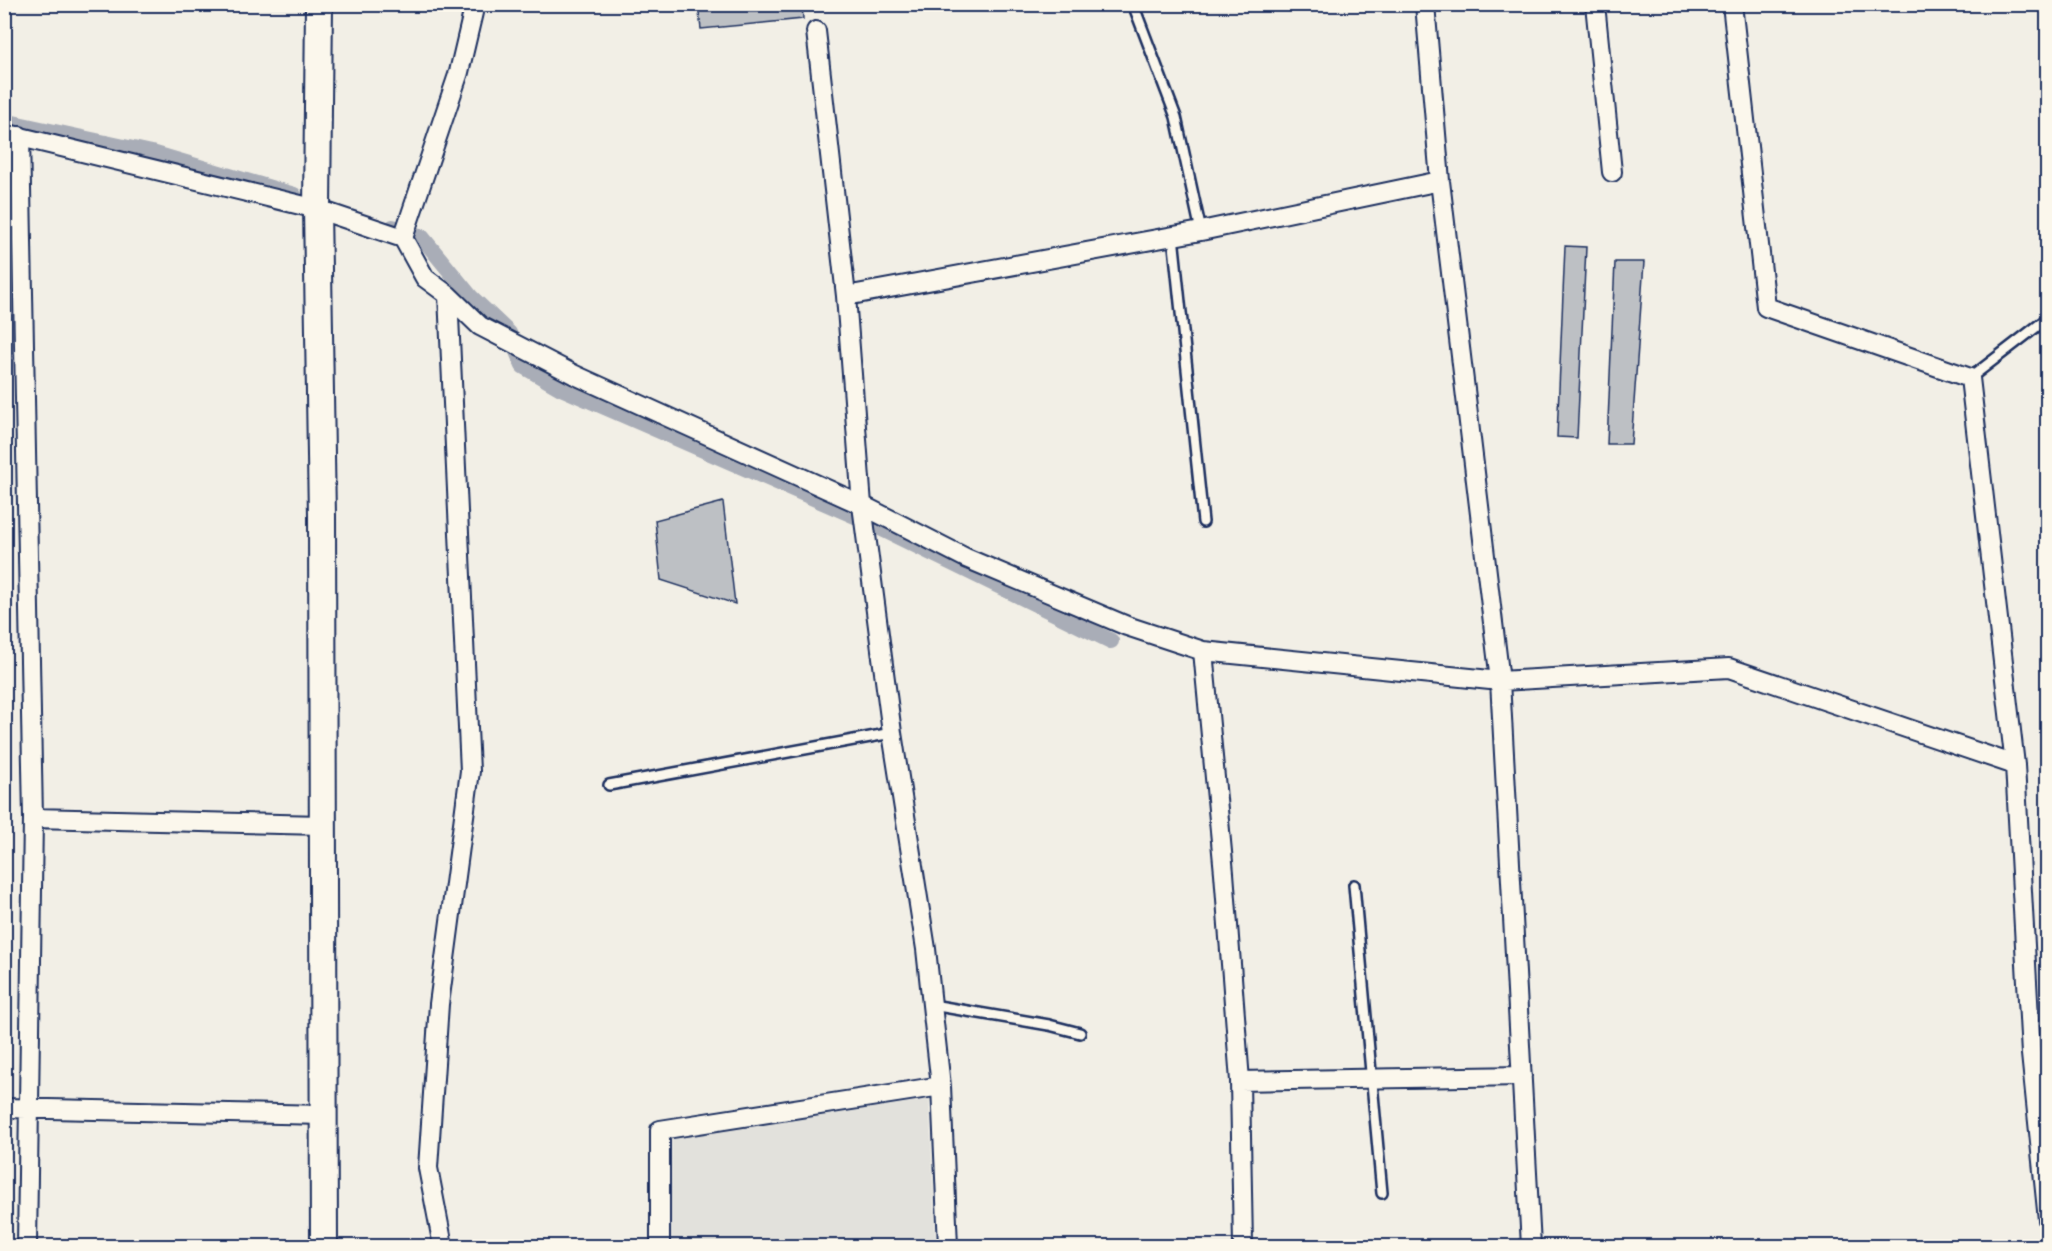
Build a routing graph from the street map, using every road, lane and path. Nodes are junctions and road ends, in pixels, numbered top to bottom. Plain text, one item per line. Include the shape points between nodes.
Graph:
1 (319, 4) edge
2 (475, 4) edge
3 (1133, 4) edge
4 (1425, 4) edge
5 (1595, 4) edge
6 (1732, 4) edge
7 (816, 31) dead end
8 (12, 134) edge
9 (1612, 172) dead end
10 (1440, 181) junction
11 (317, 209) junction
12 (1201, 231) junction
13 (1173, 236) junction
14 (403, 238) junction
15 (448, 295) junction
16 (846, 296) junction
17 (2048, 318) edge
18 (1970, 378) junction
19 (862, 505) junction
20 (1203, 522) dead end
21 (1203, 651) junction
22 (1500, 681) junction
23 (892, 733) junction
24 (2015, 765) junction
25 (609, 785) dead end
26 (33, 818) junction
27 (323, 825) junction
28 (1354, 885) dead end
29 (932, 1005) junction
30 (1080, 1033) dead end
31 (1522, 1076) junction
32 (1371, 1077) junction
33 (1240, 1081) junction
34 (941, 1086) junction
35 (4, 1108) edge
36 (29, 1110) junction
37 (324, 1115) junction
38 (1382, 1193) dead end
39 (2048, 1220) edge
40 (27, 1246) edge
41 (324, 1246) edge
42 (443, 1246) edge
43 (660, 1246) edge
44 (948, 1246) edge
45 (1243, 1246) edge
46 (1531, 1246) edge

1 - 11 street
2 - 14 street via 459,72
3 - 12 lane via 1176,117
4 - 10 street
5 - 9 street
6 - 18 street via 1767,308
7 - 16 street
8 - 11 street
8 - 26 street
10 - 12 street
10 - 22 street
11 - 14 street
11 - 27 street
12 - 13 street
13 - 16 street
13 - 20 lane
14 - 15 street via 425,278
15 - 19 street via 480,326 575,375
15 - 42 street via 470,771 439,1004 428,1168
16 - 19 street
17 - 18 lane
18 - 24 street
19 - 21 street via 966,558 1126,626
19 - 23 street
21 - 22 street
21 - 33 street
22 - 24 street via 1729,668
22 - 31 street
23 - 25 lane
23 - 29 street
24 - 39 street via 2031,1054
26 - 27 street
26 - 36 street
27 - 37 street
28 - 32 lane
29 - 30 lane
29 - 34 street
31 - 32 street
31 - 46 street
32 - 33 street
32 - 38 lane
33 - 45 street
34 - 43 street via 660,1130
34 - 44 street
35 - 36 street
36 - 37 street
36 - 40 street
37 - 41 street

